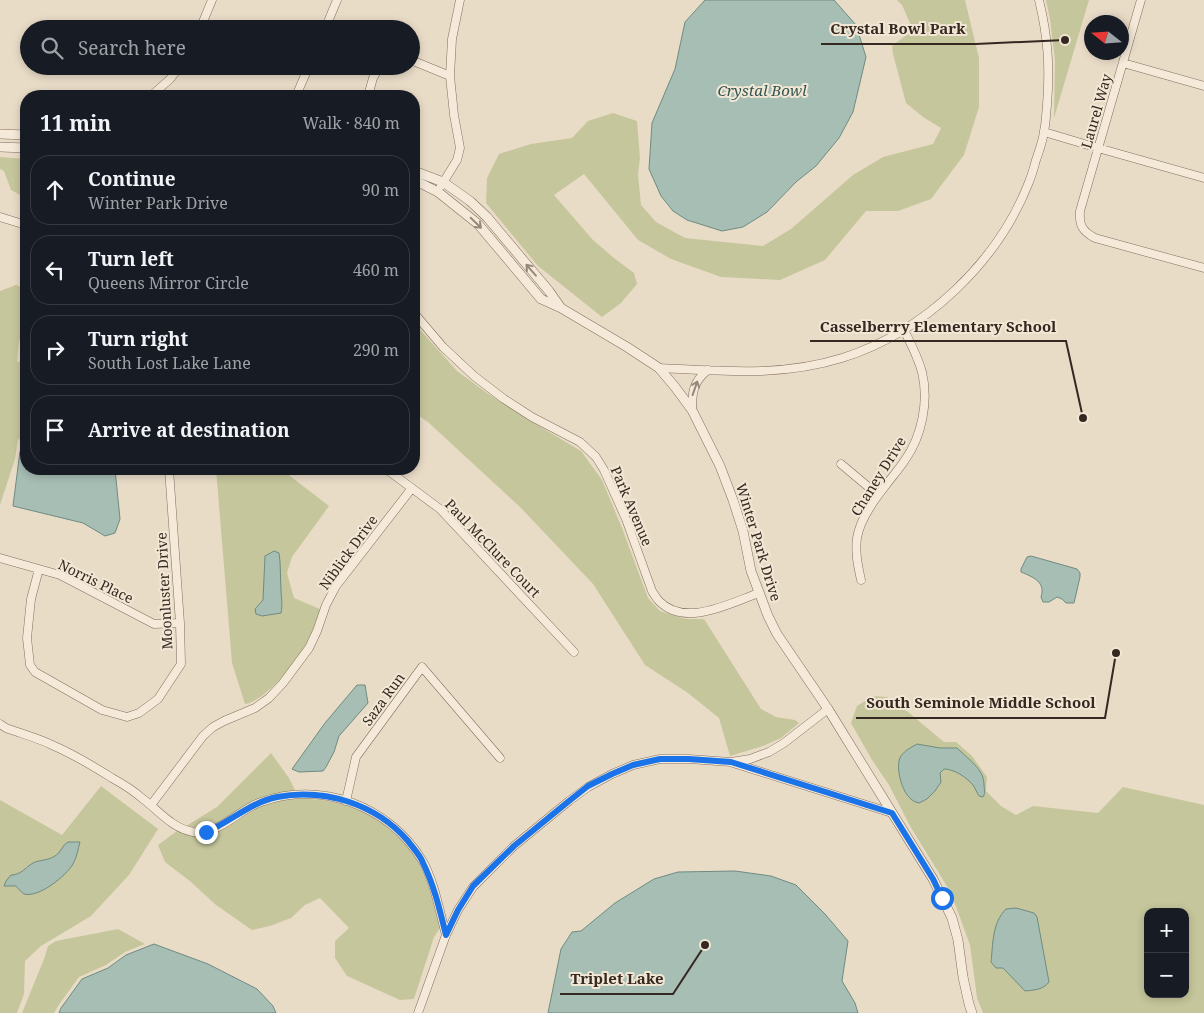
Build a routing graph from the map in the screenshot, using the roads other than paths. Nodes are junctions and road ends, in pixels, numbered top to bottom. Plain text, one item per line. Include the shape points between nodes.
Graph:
1 (212, 0) edge
2 (337, 0) edge
3 (460, 0) edge
4 (1039, 0) edge
5 (1141, 0) edge
6 (204, 20) edge
7 (329, 20) edge
8 (1123, 63) junction
9 (420, 64) edge
10 (172, 75) edge
11 (305, 75) edge
12 (375, 75) edge
13 (450, 76) junction
14 (1204, 86) edge
15 (158, 90) edge
16 (299, 90) edge
17 (370, 90) edge
18 (1044, 132) junction
19 (0, 134) edge
20 (20, 135) edge
21 (0, 147) edge
22 (20, 148) edge
23 (1098, 148) junction
24 (420, 173) edge
25 (1204, 178) edge
26 (443, 182) junction
27 (420, 183) edge
28 (438, 192) junction
29 (0, 217) edge
30 (20, 223) edge
31 (1204, 268) edge
32 (561, 308) junction
33 (420, 320) edge
34 (904, 330) junction
35 (659, 368) junction
36 (708, 370) junction
37 (692, 410) junction
38 (841, 464) dead end
39 (169, 475) edge
40 (394, 475) edge
41 (412, 488) junction
42 (878, 495) junction
43 (0, 558) edge
44 (39, 569) junction
45 (860, 580) dead end
46 (759, 593) junction
47 (180, 623) junction
48 (574, 652) dead end
49 (828, 709) junction
50 (0, 724) edge
51 (500, 758) dead end
52 (731, 762) junction
53 (346, 801) junction
54 (151, 805) junction
55 (892, 813) junction
56 (446, 935) junction
57 (418, 1013) edge
58 (972, 1013) edge

1 - 6 street
2 - 7 street
3 - 13 street via 452,39
4 - 18 street via 1049,61
5 - 8 street, Laurel Way
8 - 14 street
8 - 23 street, Laurel Way
9 - 13 street
10 - 15 street
11 - 16 street
12 - 17 street
13 - 26 street via 460,148 457,160
18 - 23 street
18 - 34 street via 1029,182 1000,236 966,280
19 - 20 street
21 - 22 street
23 - 25 street
23 - 31 street, Laurel Way via 1080,211 1079,220 1087,234
24 - 26 street, Winter Park Drive
26 - 28 street
32 -> 26 street, Winter Park Drive via 487,217
27 - 28 street, Winter Park Drive
28 -> 32 street, Winter Park Drive via 478,224 541,299
29 - 30 street
32 - 35 street, Winter Park Drive
33 - 46 street, Park Avenue via 482,382 532,417 580,442 596,457 626,519 652,591 659,601 684,613 698,613
34 - 36 street via 842,358 806,366 777,371
34 - 42 street, Chaney Drive via 922,374 922,420 916,441 905,460
35 - 36 street
35 - 37 street, Winter Park Drive
37 -> 36 street via 696,383
37 - 46 street, Winter Park Drive via 733,500
38 - 42 street
39 - 47 street, Moonluster Drive
40 - 41 street, Paul McClure Court
41 - 48 street, Paul McClure Court via 440,509
41 - 54 street, Niblick Drive via 336,586 309,648 283,683 255,708 224,721 203,736
42 - 45 street, Chaney Drive via 863,519 857,537
43 - 44 street, Norris Place
44 - 47 street, Norris Place via 60,575 154,624
44 - 47 street, Moonluster Drive via 31,599 27,638 30,665 35,672 102,710 128,717 158,699 181,664
46 - 49 street, Winter Park Drive via 778,634
49 - 52 street via 769,752
49 - 55 street, Winter Park Drive
50 - 54 street via 53,745 113,778
51 - 53 street, Saza Run via 422,667 356,757
52 - 55 street
52 - 56 street via 660,759 633,765 588,786 514,846 473,886
53 - 54 street via 298,794 276,797 258,803 206,832 180,828
53 - 56 street via 384,819 400,832 423,861
55 - 58 street, Winter Park Drive via 933,879 952,918
56 - 57 street

